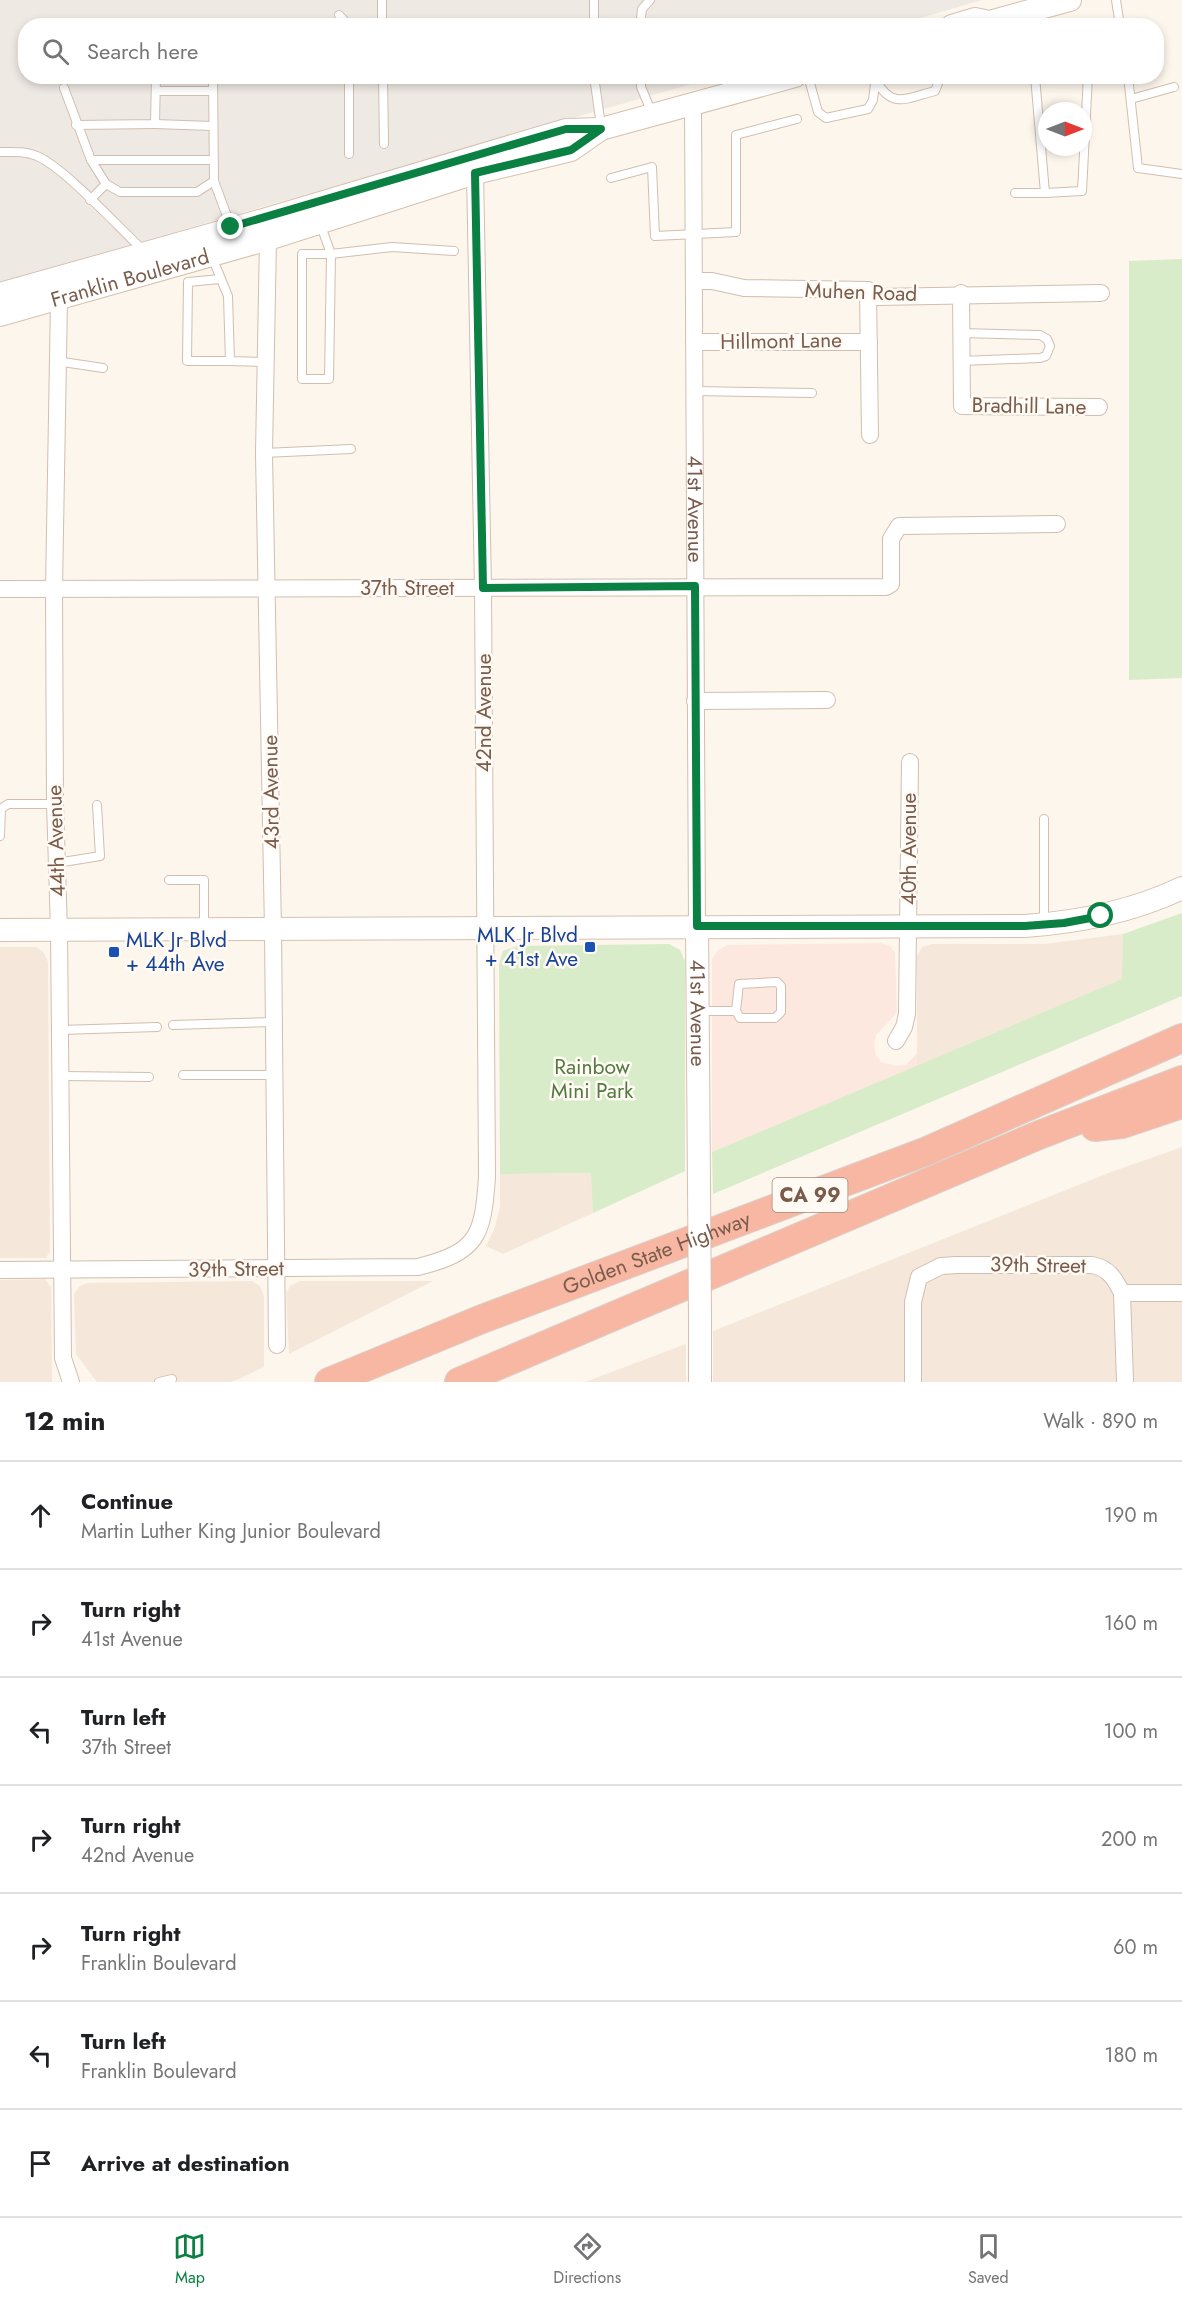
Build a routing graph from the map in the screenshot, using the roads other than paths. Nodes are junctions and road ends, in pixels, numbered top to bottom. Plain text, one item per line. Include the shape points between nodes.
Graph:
1 (382, 0) edge
2 (594, 0) edge
3 (650, 0) edge
4 (1070, 0) edge
5 (1116, 0) edge
6 (339, 15) dead end
7 (342, 18) edge
8 (382, 18) edge
9 (594, 18) edge
10 (641, 18) edge
11 (1033, 18) edge
12 (1119, 18) edge
13 (156, 84) edge
14 (213, 84) edge
15 (349, 84) edge
16 (383, 84) edge
17 (595, 84) edge
18 (641, 84) edge
19 (766, 84) edge
20 (810, 84) edge
21 (875, 84) edge
22 (878, 84) edge
23 (938, 84) edge
24 (1036, 84) edge
25 (1088, 84) edge
26 (1129, 84) edge
27 (1174, 87) dead end
28 (64, 88) dead end
29 (156, 91) junction
30 (213, 91) junction
31 (1131, 99) junction
32 (693, 104) junction
33 (652, 115) junction
34 (797, 119) dead end
35 (154, 124) junction
36 (76, 125) junction
37 (212, 126) junction
38 (601, 129) junction
39 (384, 144) dead end
40 (0, 152) edge
41 (349, 154) dead end
42 (90, 160) junction
43 (212, 160) junction
44 (475, 173) junction
45 (1182, 174) edge
46 (611, 178) dead end
47 (214, 182) junction
48 (106, 184) junction
49 (1015, 192) dead end
50 (1045, 193) junction
51 (90, 200) junction
52 (320, 222) junction
53 (231, 227) junction
54 (692, 235) junction
55 (268, 238) junction
56 (454, 251) dead end
57 (144, 252) junction
58 (212, 254) junction
59 (331, 254) junction
60 (220, 279) junction
61 (694, 281) junction
62 (868, 290) junction
63 (1101, 292) dead end
64 (961, 293) junction
65 (0, 294) edge
66 (59, 300) junction
67 (0, 315) edge
68 (961, 333) junction
69 (694, 342) junction
70 (869, 342) junction
71 (230, 360) junction
72 (56, 361) junction
73 (961, 361) junction
74 (266, 362) junction
75 (103, 368) dead end
76 (695, 391) junction
77 (812, 393) dead end
78 (1099, 407) dead end
79 (870, 435) dead end
80 (351, 449) dead end
81 (264, 453) junction
82 (1057, 524) dead end
83 (695, 586) junction
84 (267, 588) junction
85 (483, 588) junction
86 (0, 589) edge
87 (54, 589) junction
88 (827, 700) dead end
89 (695, 701) junction
90 (910, 762) dead end
91 (55, 804) junction
92 (97, 805) dead end
93 (1044, 819) dead end
94 (0, 836) edge
95 (57, 863) junction
96 (169, 880) dead end
97 (1182, 888) edge
98 (1044, 924) junction
99 (908, 925) junction
100 (697, 926) junction
101 (485, 928) junction
102 (0, 930) edge
103 (59, 930) junction
104 (273, 930) junction
105 (204, 931) junction
106 (698, 1011) junction
107 (736, 1011) junction
108 (274, 1022) junction
109 (173, 1025) dead end
110 (157, 1027) dead end
111 (60, 1030) junction
112 (1182, 1038) edge
113 (896, 1041) dead end
114 (183, 1075) dead end
115 (274, 1075) junction
116 (60, 1076) junction
117 (149, 1077) dead end
118 (1182, 1080) edge
119 (1182, 1104) edge
120 (1039, 1135) junction
121 (467, 1247) joint
122 (276, 1268) junction
123 (0, 1270) edge
124 (62, 1270) junction
125 (1122, 1293) junction
126 (1182, 1293) edge
127 (277, 1344) dead end
128 (172, 1379) dead end
129 (71, 1382) edge
130 (159, 1382) edge
131 (329, 1382) edge
132 (459, 1382) edge
133 (700, 1382) edge
134 (914, 1382) edge
135 (1125, 1382) edge

1 - 8 lane
2 - 9 lane
3 - 10 lane via 642,9
4 - 11 street
5 - 12 lane
6 - 7 lane
13 - 29 lane
14 - 30 lane
15 - 41 lane
16 - 39 lane
17 - 38 lane
18 - 33 lane
19 - 32 street, Franklin Boulevard
20 - 21 lane via 819,112 826,118 868,109
22 - 23 lane via 884,95 895,101 936,91
24 - 50 lane
25 - 50 lane via 1082,191
26 - 31 lane
27 - 31 lane
28 - 36 lane
29 - 30 lane
29 - 35 lane
30 - 37 lane
31 - 45 lane via 1138,168
32 - 33 street, Franklin Boulevard
32 - 54 street, 41st Avenue
33 - 38 street, Franklin Boulevard
34 - 54 lane via 736,135 736,232
35 - 36 lane
35 - 37 lane
36 - 42 lane
37 - 43 lane
38 - 44 street, Franklin Boulevard via 571,150
38 - 53 street, Franklin Boulevard via 566,129
40 - 51 lane via 24,152 39,157
42 - 43 lane
42 - 48 lane
43 - 47 lane
44 - 52 street, Franklin Boulevard
44 - 85 street, 42nd Avenue
46 - 54 lane via 652,167 655,236
47 - 48 lane via 197,192 120,192
47 - 53 lane
48 - 51 lane
49 - 50 lane
51 - 57 lane
52 - 55 street, Franklin Boulevard
52 - 59 lane
53 - 57 street, Franklin Boulevard
54 - 61 street, 41st Avenue
55 - 58 street, Franklin Boulevard
55 - 74 street, 43rd Avenue
56 - 59 lane via 392,247
57 - 65 street, Franklin Boulevard
58 - 60 lane
58 - 66 street, Franklin Boulevard
59 - 59 lane via 329,379 302,379 302,254
60 - 71 lane via 228,296
60 - 71 lane via 188,282 187,361
61 - 62 street, Muhen Road via 744,288
61 - 69 street, 41st Avenue
62 - 64 street, Muhen Road via 877,297
62 - 70 street, Hillmont Lane
63 - 64 street, Muhen Road
64 - 68 street, Bradhill Lane
66 - 67 street, Franklin Boulevard
66 - 72 street, 44th Avenue
68 - 73 street, Bradhill Lane
68 - 73 lane via 1040,335 1050,346 1046,356 1040,358
69 - 70 street, Hillmont Lane
69 - 76 street, 41st Avenue
70 - 79 street, Hillmont Lane
71 - 74 lane
72 - 75 lane
72 - 87 street, 44th Avenue
73 - 78 street, Bradhill Lane via 962,406
74 - 81 street, 43rd Avenue
76 - 77 lane
76 - 83 street, 41st Avenue
80 - 81 lane
81 - 84 street, 43rd Avenue
82 - 83 street, 37th Street via 899,526 891,539 891,584 886,587
83 - 85 street, 37th Street
83 - 89 street, 41st Avenue
84 - 85 street, 37th Street
84 - 87 street, 37th Street
84 - 104 street, 43rd Avenue
85 - 101 street, 42nd Avenue
86 - 87 street, 37th Street
87 - 91 street, 44th Avenue
88 - 89 street
89 - 100 street, 41st Avenue
90 - 99 street, 40th Avenue
91 - 94 lane via 8,804 1,809
91 - 95 street, 44th Avenue
92 - 95 lane via 100,856
93 - 98 lane
95 - 103 street, 44th Avenue
96 - 105 lane via 204,880
97 - 98 street via 1101,916
98 - 99 street
99 - 100 street
99 - 113 street, 40th Avenue via 907,1014
100 - 101 street
100 - 106 street, 41st Avenue
101 - 104 street
101 - 121 street, 42nd Avenue via 487,1178 479,1231
102 - 103 street
103 - 105 street
103 - 111 street, 44th Avenue
104 - 105 street
104 - 108 street, 43rd Avenue
106 - 107 lane
106 - 133 street, 41st Avenue, bridge
107 - 107 lane via 739,984 777,982 782,986 781,1012 775,1018 740,1018
108 - 109 lane
108 - 115 street, 43rd Avenue
110 - 111 lane
111 - 116 street, 44th Avenue
112 - 131 highway, Golden State Highway / CA 99 via 927,1151 482,1318
114 - 115 lane
115 - 122 street, 43rd Avenue
116 - 117 lane
116 - 124 street, 44th Avenue
118 - 120 highway, Golden State Highway / CA 99
119 - 120 highway via 1122,1124
120 - 132 highway, Golden State Highway / CA 99
121 - 122 street, 39th Street via 448,1259 418,1267
122 - 124 street, 39th Street
122 - 127 street, 43rd Avenue
123 - 124 street, 39th Street
124 - 129 street, 44th Avenue via 63,1358
125 - 126 street
125 - 134 street, 39th Street via 1109,1272 1092,1265 941,1266 919,1277 912,1302
125 - 135 street
128 - 130 lane

